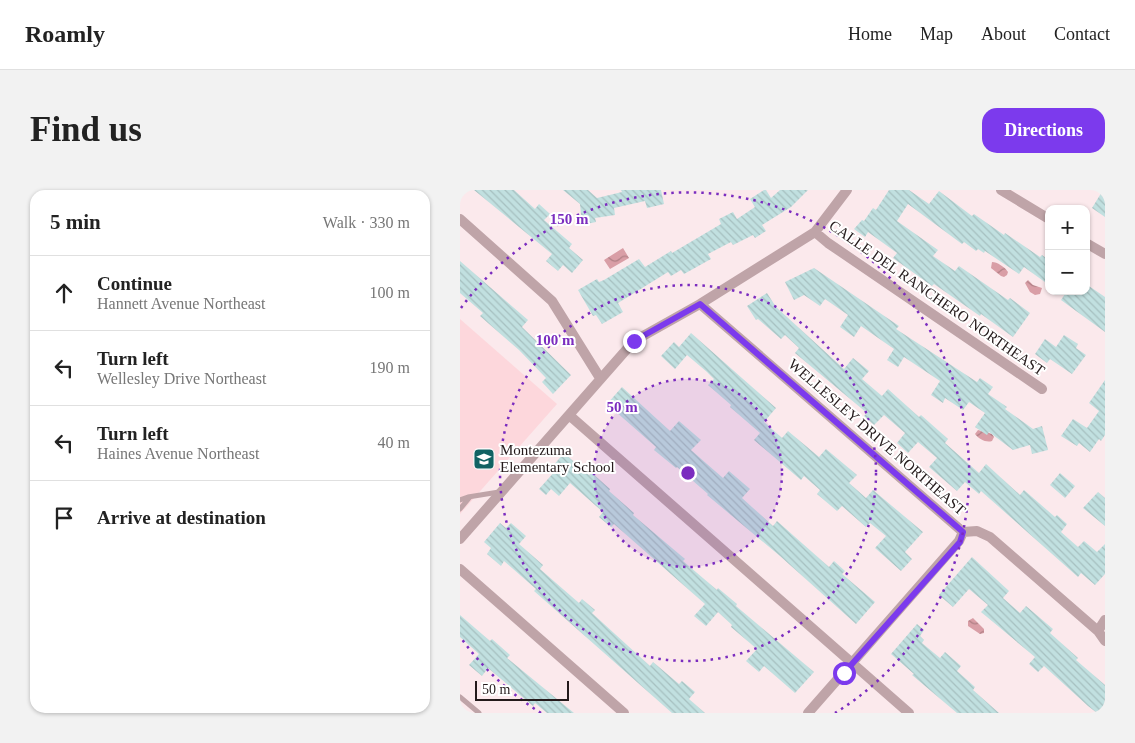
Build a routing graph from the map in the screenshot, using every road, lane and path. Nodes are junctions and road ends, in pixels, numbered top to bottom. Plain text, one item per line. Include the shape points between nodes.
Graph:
1 (847, 190) edge
2 (1001, 190) edge
3 (1045, 217) edge
4 (460, 219) edge
5 (814, 232) junction
6 (1090, 245) edge
7 (1105, 254) edge
8 (700, 304) junction
9 (600, 378) junction
10 (1042, 389) dead end
11 (569, 415) junction
12 (502, 492) junction
13 (470, 497) junction
14 (460, 500) edge
15 (460, 509) edge
16 (963, 532) junction
17 (460, 539) edge
18 (460, 569) edge
19 (1105, 620) edge
20 (1098, 631) junction
21 (1105, 641) edge
22 (853, 663) junction
23 (460, 697) edge
24 (479, 713) edge
25 (624, 713) edge
26 (808, 713) edge
27 (909, 713) edge

1 - 5 street
2 - 3 street
4 - 9 street via 552,301
5 - 8 street
5 - 10 street, CALLE DEL RANCHERO NORTHEAST
6 - 7 street
8 - 9 street via 634,341
8 - 16 street, WELLESLEY DRIVE NORTHEAST
9 - 11 street
11 - 12 street
11 - 22 street
12 - 13 lane
12 - 17 street
13 - 14 lane
13 - 15 lane
16 - 20 street, WELLESLEY DRIVE NORTHEAST via 977,531 990,536
16 - 22 street via 960,542
18 - 25 street
19 - 20 street
20 - 21 street, WELLESLEY DRIVE NORTHEAST
22 - 26 street
22 - 27 street
23 - 24 lane

